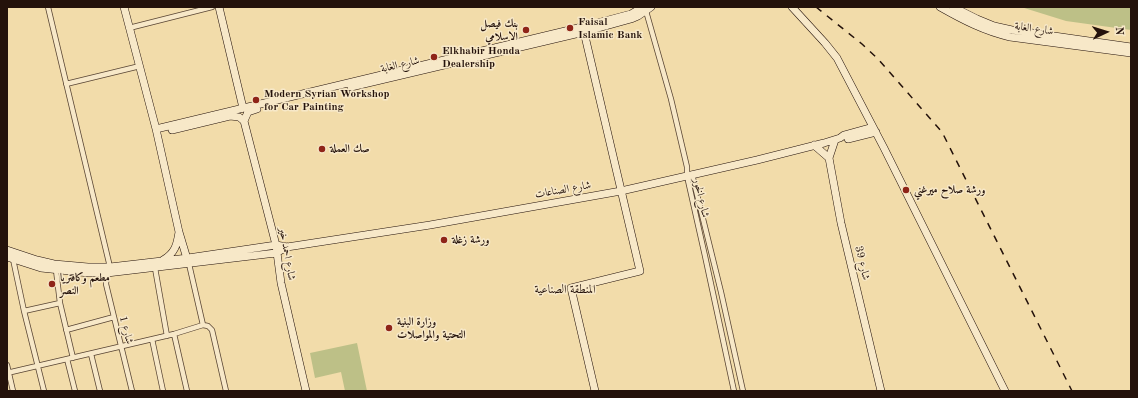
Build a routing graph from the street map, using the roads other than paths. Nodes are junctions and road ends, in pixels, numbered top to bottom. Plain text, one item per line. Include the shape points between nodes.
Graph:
1 (48, 7) edge
2 (124, 7) edge
3 (212, 7) edge
4 (219, 7) edge
5 (792, 7) edge
6 (940, 7) edge
7 (953, 7) edge
8 (647, 8) edge
9 (129, 28) junction
10 (584, 32) junction
11 (1131, 47) edge
12 (1131, 52) edge
13 (140, 66) junction
14 (66, 84) junction
15 (243, 108) junction
16 (865, 111) junction
17 (153, 118) junction
18 (204, 120) junction
19 (244, 121) junction
20 (169, 126) junction
21 (875, 130) junction
22 (156, 132) junction
23 (853, 133) junction
24 (837, 139) junction
25 (814, 145) junction
26 (828, 158) junction
27 (690, 175) junction
28 (620, 191) junction
29 (180, 232) junction
30 (276, 245) junction
31 (287, 247) junction
32 (7, 250) edge
33 (276, 253) junction
34 (10, 258) edge
35 (162, 261) junction
36 (188, 261) junction
37 (155, 268) junction
38 (56, 270) junction
39 (108, 270) junction
40 (722, 292) junction
41 (713, 294) junction
42 (60, 303) junction
43 (24, 311) junction
44 (114, 318) junction
45 (203, 325) junction
46 (66, 330) junction
47 (174, 334) junction
48 (167, 336) junction
49 (152, 339) junction
50 (121, 346) junction
51 (91, 354) junction
52 (73, 358) junction
53 (67, 359) junction
54 (7, 365) edge
55 (39, 366) junction
56 (8, 373) edge
57 (13, 391) edge
58 (44, 391) edge
59 (75, 391) edge
60 (100, 391) edge
61 (132, 391) edge
62 (163, 391) edge
63 (187, 391) edge
64 (226, 391) edge
65 (306, 391) edge
66 (595, 391) edge
67 (734, 391) edge
68 (743, 391) edge
69 (881, 391) edge
70 (1005, 391) edge

1 - 14 street, شارع 1
2 - 9 main road
3 - 9 street
4 - 15 main road
5 - 16 main road via 837,58
6 - 12 main road, شارع الغابة via 969,23 997,34
7 - 11 main road, شارع الغابة via 1000,28
8 - 10 main road, شارع الغابة via 631,19
8 - 15 main road, شارع الغابة via 582,27
8 - 27 street, شارع الخور
9 - 13 main road
10 - 19 main road, شارع الغابة via 254,109 248,112
10 - 28 main road
13 - 14 street
13 - 17 main road
14 - 39 street, شارع 1
15 - 18 main road, شارع الغابة
16 - 21 main road
16 - 23 main road via 863,126
17 - 20 main road via 160,124
17 - 22 main road
18 - 19 main road, شارع الغابة via 234,116
18 - 20 main road, شارع الغابة
18 - 22 main road, شارع الغابة
19 - 30 main road, شارع احمد خير
20 - 22 main road, شارع الغابة
21 - 23 main road
21 - 24 main road
21 - 70 main road
22 - 29 main road
23 - 24 main road
24 - 25 main road, شارع الصناعات
24 - 26 main road
25 - 26 main road
25 - 27 main road, شارع الصناعات
26 - 69 main road, شارع 39
27 - 28 main road, شارع الصناعات
27 - 40 street
27 - 41 street, شارع الخور
28 - 31 main road, شارع الصناعات via 430,225
28 - 66 main road via 640,271 571,288
29 - 35 main road via 173,252
29 - 36 main road
30 - 31 main road
30 - 33 main road, شارع احمد خير
30 - 36 main road
31 - 33 main road
32 - 39 main road via 54,264
33 - 36 main road
33 - 65 main road, شارع احمد خير
34 - 38 main road
34 - 43 street
35 - 36 main road
35 - 39 main road
36 - 37 main road
36 - 45 street
37 - 39 main road
37 - 48 street
38 - 39 main road via 89,273
38 - 42 street
39 - 44 street, شارع 1 via 106,284
40 - 41 street
40 - 68 street
41 - 67 street, شارع الخور
42 - 43 street
42 - 46 street
43 - 55 street
44 - 46 street
44 - 50 street, شارع 1
45 - 47 street
45 - 64 street via 212,330
46 - 52 street
47 - 48 street
47 - 63 street
48 - 49 street
49 - 50 street
49 - 62 street
50 - 51 street
50 - 61 street, شارع 1
51 - 52 street
51 - 60 street
52 - 53 street
53 - 55 street
53 - 59 street
54 - 56 street
55 - 56 street
55 - 58 street
56 - 57 street

